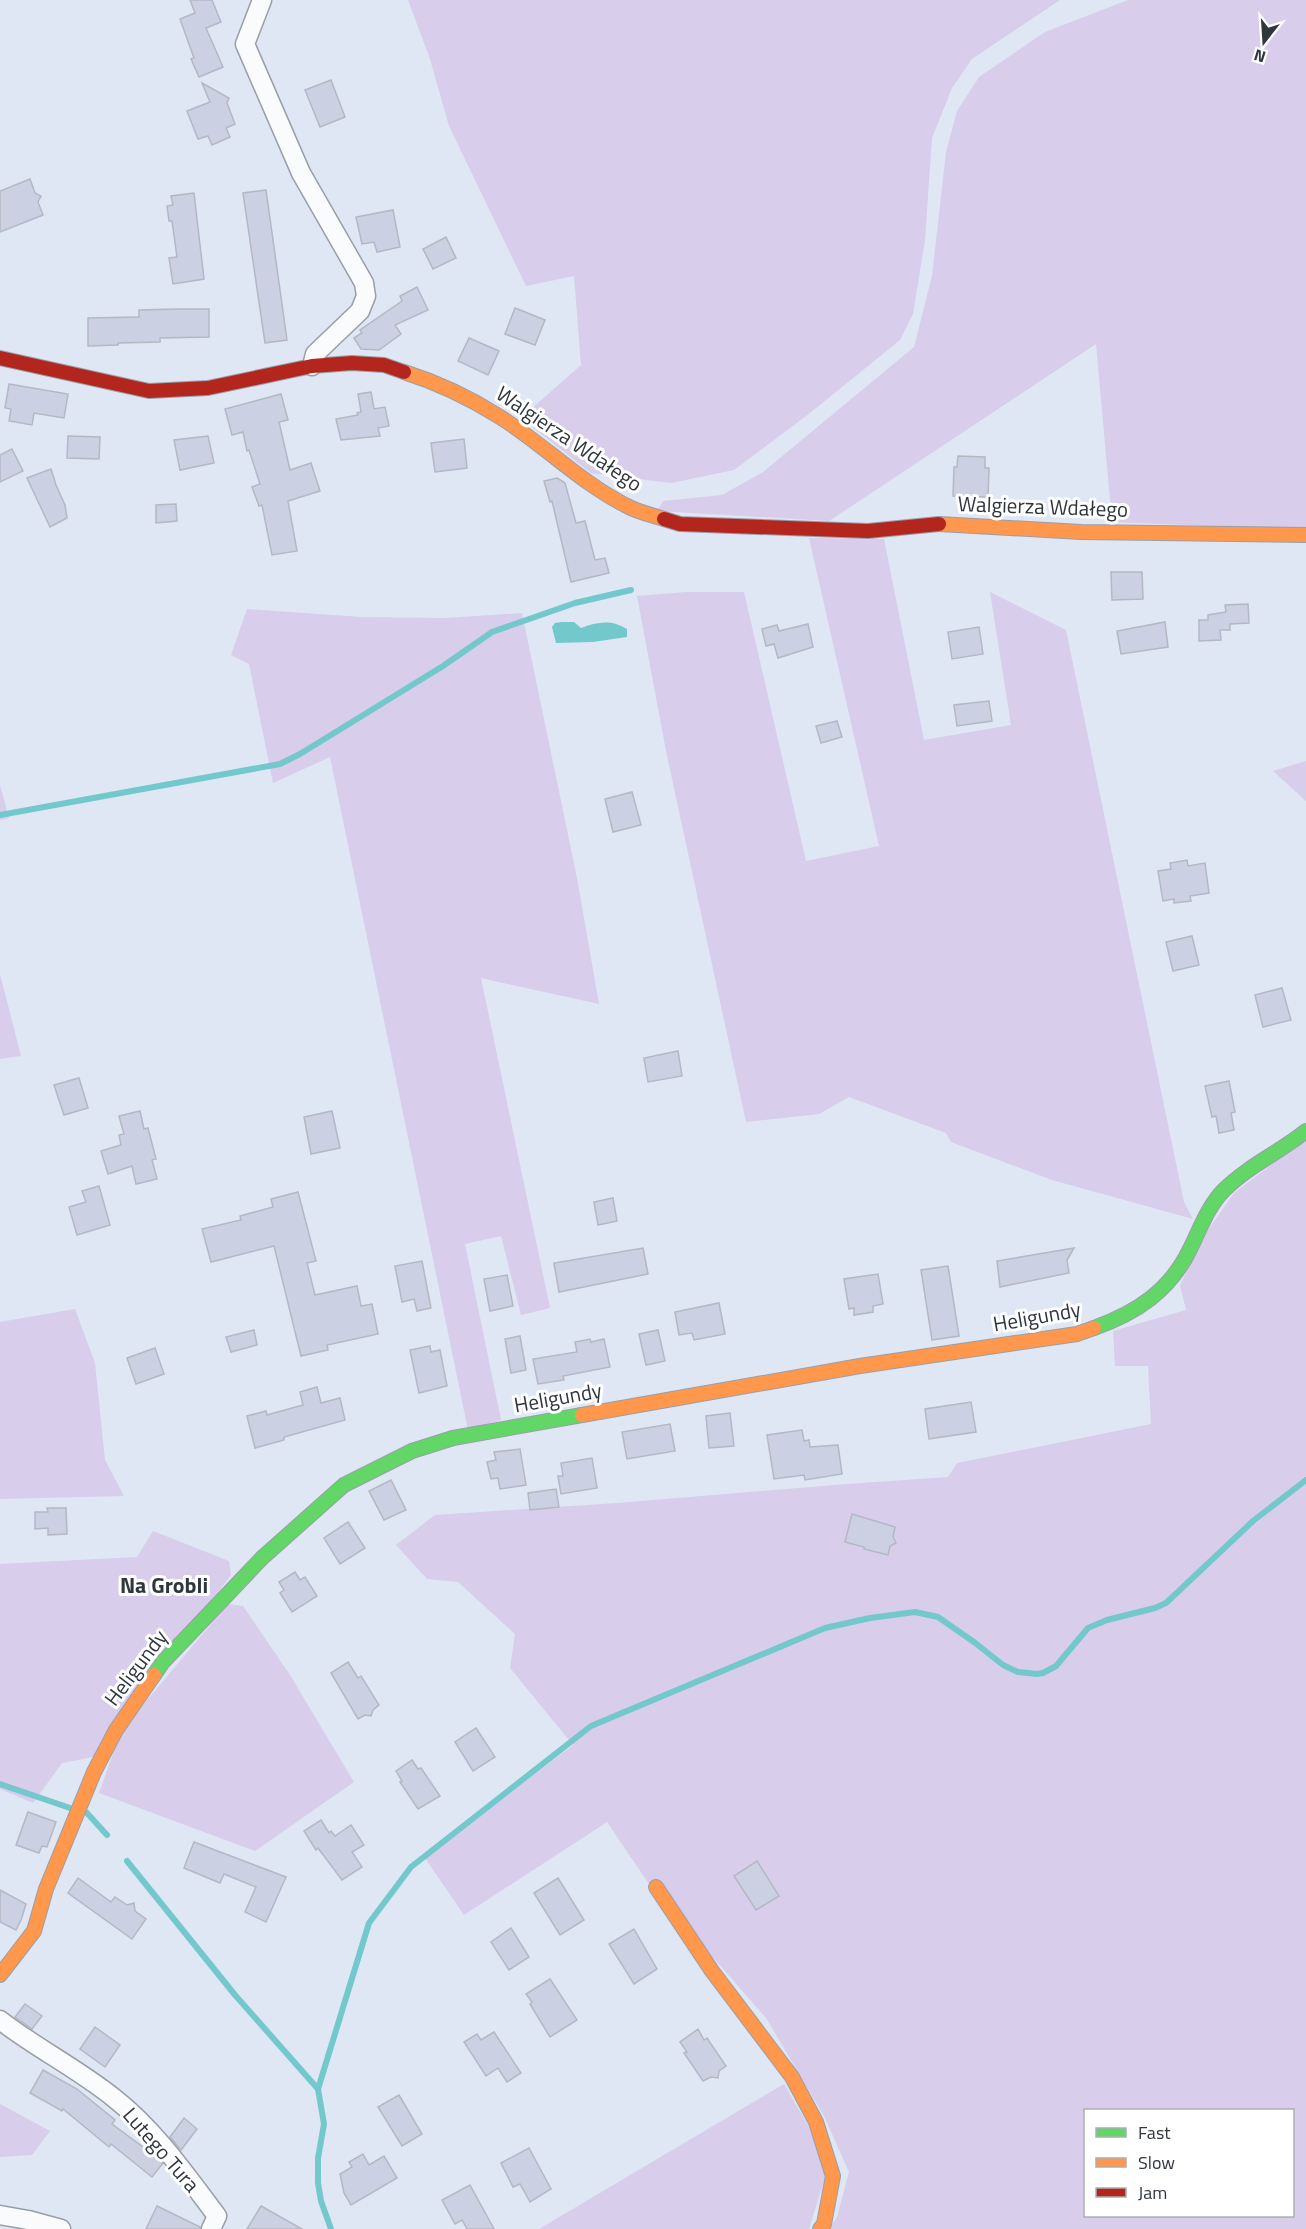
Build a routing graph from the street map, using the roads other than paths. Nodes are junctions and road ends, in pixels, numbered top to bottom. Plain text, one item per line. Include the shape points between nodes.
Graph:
1 (262, 0) edge
2 (0, 358) edge
3 (312, 366) junction
4 (1306, 536) edge
5 (1306, 1131) edge
6 (656, 1887) dead end
7 (0, 1975) edge
8 (0, 2020) edge
9 (0, 2215) edge
10 (822, 2226) edge
11 (61, 2229) edge
12 (211, 2229) edge

1 - 3 street via 245,44 301,173 364,283 366,296 360,312 315,354
2 - 3 street, Walgierza Wdałego via 149,391 208,388
3 - 4 street, Walgierza Wdałego via 384,365 439,383 502,418 626,506 680,524 868,531 941,524 1081,532
5 - 7 street, Heligundy via 1224,1190 1196,1231 1175,1274 1157,1297 1103,1326 1077,1334 860,1366 453,1438 411,1451 344,1485 235,1585 163,1662 141,1692 94,1772 46,1889 34,1931
6 - 10 street via 712,1971 792,2077 816,2122 833,2176
8 - 12 street, Lutego Tura via 115,2098 145,2127 216,2216
9 - 11 street

